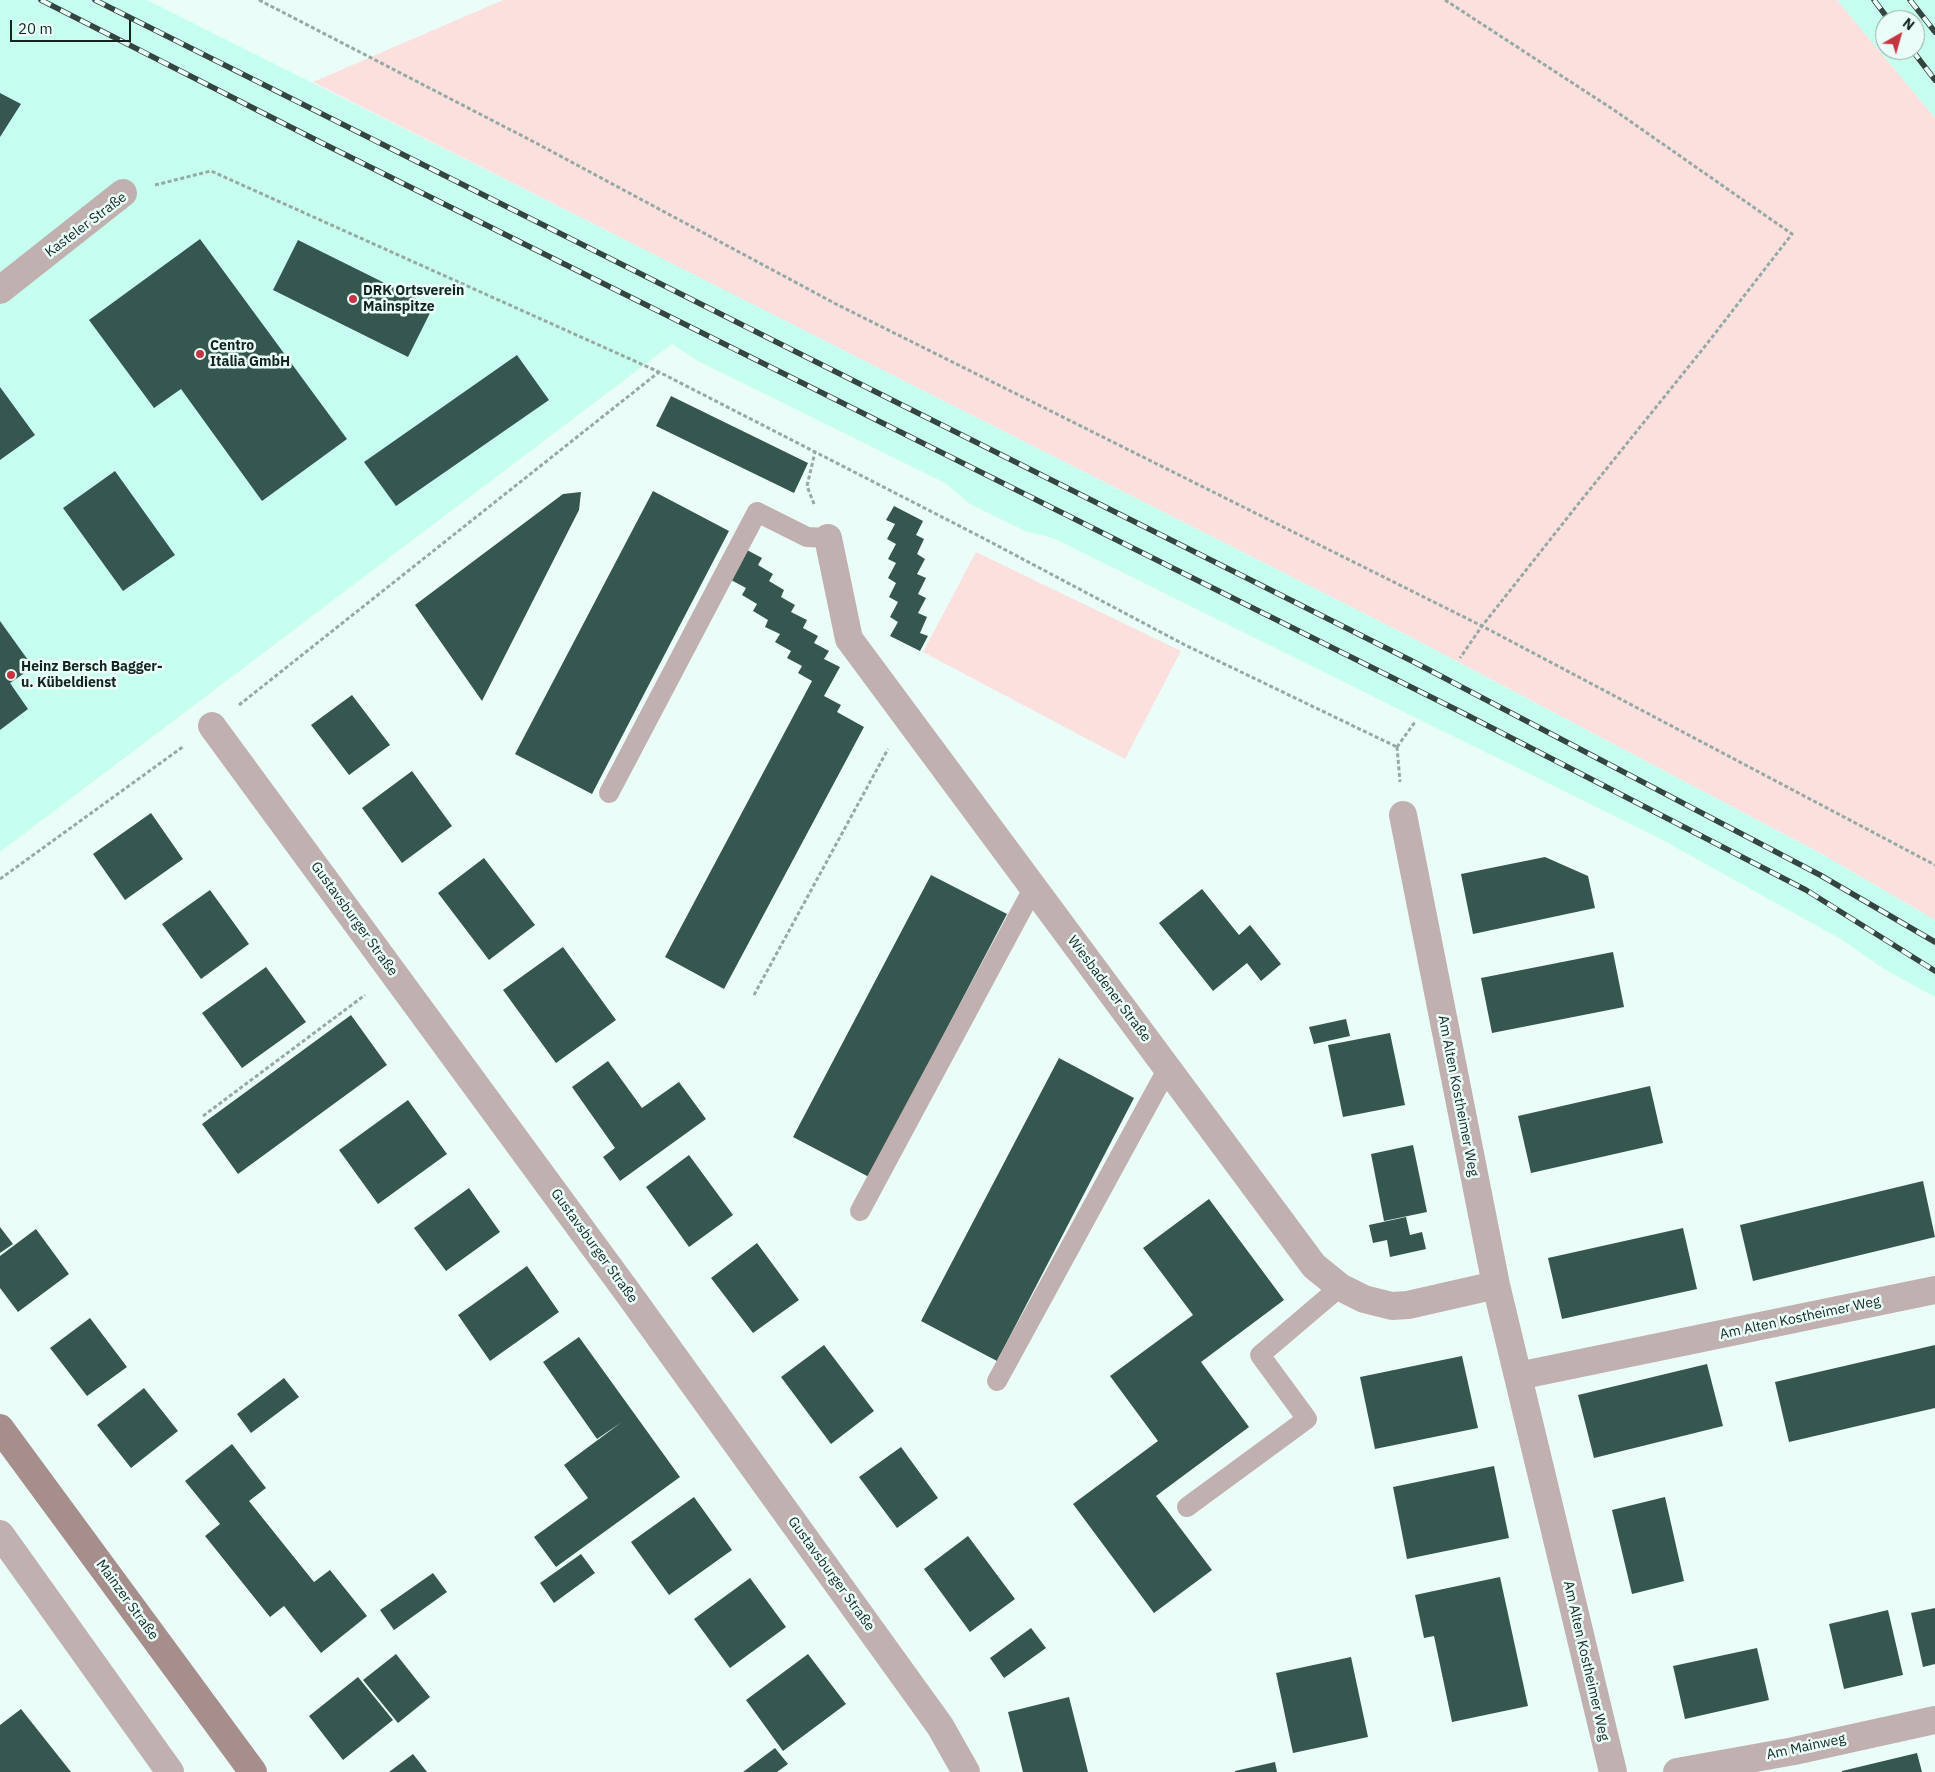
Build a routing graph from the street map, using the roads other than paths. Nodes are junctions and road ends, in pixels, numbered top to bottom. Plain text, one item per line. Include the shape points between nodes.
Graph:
1 (123, 194) road end
2 (0, 290) edge
3 (828, 538) joint
4 (212, 726) road end
5 (609, 794) dead end
6 (1403, 815) dead end
7 (1034, 888) junction
8 (1168, 1068) junction
9 (860, 1211) dead end
10 (1496, 1284) junction
11 (1340, 1287) junction
12 (1935, 1290) edge
13 (1518, 1376) junction
14 (997, 1381) dead end
15 (0, 1428) edge
16 (1187, 1507) dead end
17 (0, 1534) edge
18 (1935, 1720) edge
19 (1796, 1761) edge
20 (170, 1772) edge
21 (254, 1772) edge
22 (966, 1772) edge
23 (1613, 1772) edge
24 (1677, 1772) edge

1 - 2 street, Kasteler Straße
3 - 5 lane via 807,537 758,512
3 - 7 street, Wiesbadener Straße via 849,639
4 - 22 street, Gustavsburger Straße via 643,1313 940,1726
6 - 10 street, Am Alten Kostheimer Weg
7 - 8 street, Wiesbadener Straße
7 - 9 lane
8 - 11 street, Wiesbadener Straße via 1314,1266
8 - 14 lane
10 - 11 street, Wiesbadener Straße via 1392,1306 1364,1299
10 - 13 street, Am Alten Kostheimer Weg
11 - 16 lane via 1260,1354 1307,1419
12 - 13 street, Am Alten Kostheimer Weg
13 - 23 street, Am Alten Kostheimer Weg
15 - 21 main road, Mainzer Straße
17 - 20 street
18 - 19 street, Am Mainweg
19 - 24 street, Am Mainweg

